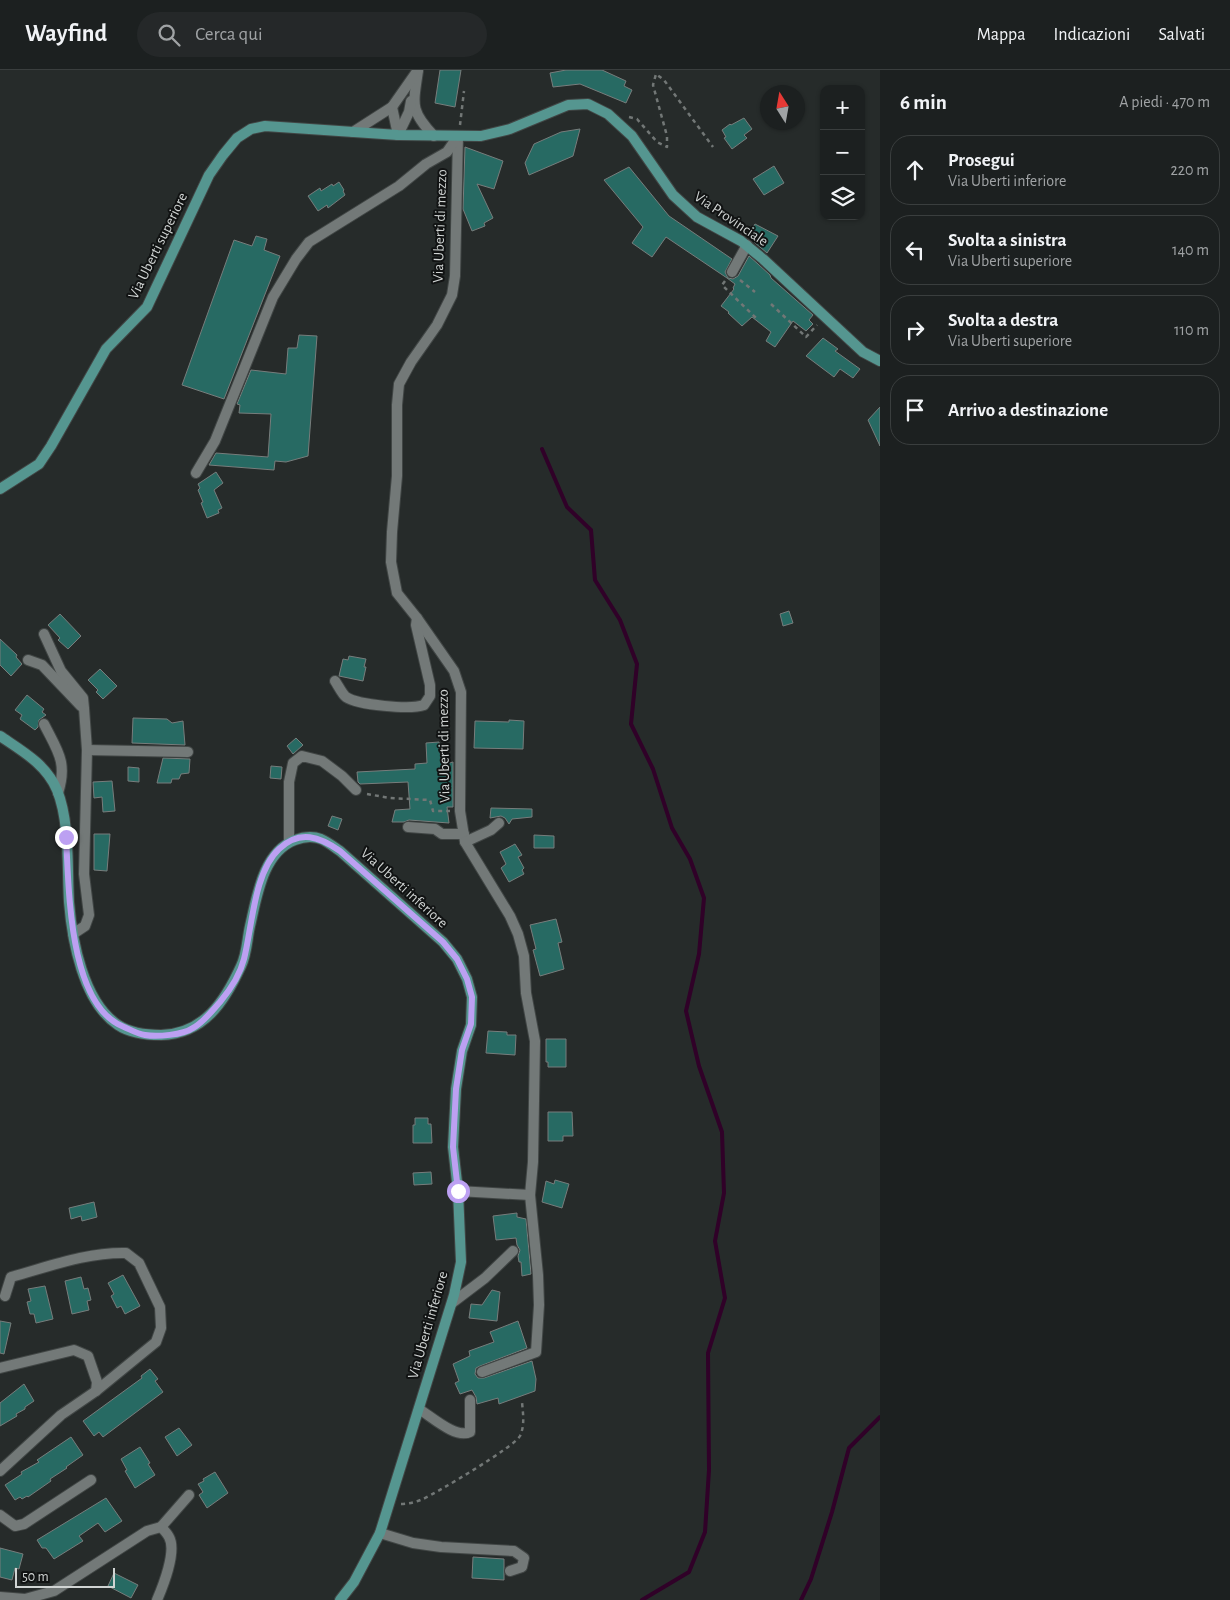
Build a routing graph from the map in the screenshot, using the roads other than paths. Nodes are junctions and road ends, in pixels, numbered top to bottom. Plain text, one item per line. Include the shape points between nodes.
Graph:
1 (418, 70) edge
2 (392, 107) junction
3 (353, 132) junction
4 (398, 135) junction
5 (434, 136) junction
6 (458, 136) junction
7 (747, 245) junction
8 (732, 272) road end
9 (880, 361) edge
10 (196, 473) dead end
11 (0, 489) edge
12 (417, 618) junction
13 (44, 634) dead end
14 (28, 660) dead end
15 (335, 681) dead end
16 (84, 708) junction
17 (44, 724) dead end
18 (0, 736) edge
19 (87, 750) junction
20 (188, 752) dead end
21 (356, 790) road end
22 (58, 792) junction
23 (499, 823) dead end
24 (408, 827) dead end
25 (464, 838) junction
26 (289, 842) junction
27 (73, 934) junction
28 (458, 1191) junction
29 (530, 1195) junction
30 (513, 1251) dead end
31 (5, 1296) dead end
32 (452, 1302) junction
33 (0, 1368) edge
34 (482, 1372) dead end
35 (96, 1391) junction
36 (470, 1400) dead end
37 (419, 1409) junction
38 (0, 1471) edge
39 (91, 1480) dead end
40 (189, 1495) dead end
41 (0, 1515) edge
42 (161, 1527) junction
43 (380, 1533) junction
44 (510, 1572) dead end
45 (0, 1597) edge
46 (157, 1600) edge
47 (340, 1600) edge

1 - 2 street
1 - 4 street via 409,112
1 - 5 street via 414,97 416,114
2 - 3 street
2 - 4 street
3 - 4 main road, Via Uberti superiore
3 - 11 main road, Via Uberti superiore via 265,126 251,129 237,138 209,175 147,307 106,349 39,464
4 - 5 main road, Via Provinciale
5 - 6 main road, Via Provinciale
6 - 7 main road, Via Provinciale via 481,136 510,129 568,105 588,104 608,114 632,136 673,195 697,217
6 - 10 street via 447,152 309,242 273,297 215,441
6 - 12 street, Via Uberti di mezzo via 452,295 399,384 397,405 397,476 391,562 397,593
7 - 8 street
7 - 9 main road, Via Provinciale via 863,352
12 - 15 street via 430,685 430,696 424,705 400,708 368,703 346,697
12 - 25 street, Via Uberti di mezzo via 445,656 461,692 460,811
13 - 16 street via 61,671 83,698
14 - 16 street via 42,665
16 - 19 street
17 - 22 street via 60,756 63,774
18 - 22 main road via 38,762
19 - 20 street
19 - 27 street via 84,874 89,915 85,926
21 - 26 street via 322,761 302,756 293,763 289,782
22 - 27 main road via 66,837
23 - 25 street via 491,830
24 - 25 street via 435,829 442,834
25 - 29 street, Via Uberti di mezzo via 510,916 524,956 526,993 535,1041
26 - 27 main road via 278,850 266,868 244,961 230,991 192,1029 170,1035 144,1035 118,1025 90,992
26 - 28 main road, Via Uberti inferiore via 316,838 340,851 443,942 467,979 472,997 471,1024 462,1050 456,1089 453,1147
28 - 29 street
28 - 32 main road, Via Uberti inferiore via 461,1262
29 - 34 street, Via Uberti di mezzo via 538,1275 536,1352
30 - 32 street via 485,1278
31 - 35 street via 11,1277 87,1257 126,1252 138,1264 160,1307 161,1328 156,1342
32 - 37 main road, Via Uberti inferiore
33 - 35 street via 74,1350 88,1356 97,1382
35 - 38 street via 61,1415
36 - 37 street via 470,1432 464,1435 453,1432
37 - 43 main road, Via Uberti inferiore
39 - 41 street via 24,1524 14,1526
40 - 42 street
42 - 45 street via 147,1531 54,1591 25,1599
42 - 46 street via 170,1540 169,1567
43 - 44 street via 441,1547 514,1551 524,1558 522,1567
43 - 47 main road, Via Uberti inferiore via 354,1582

